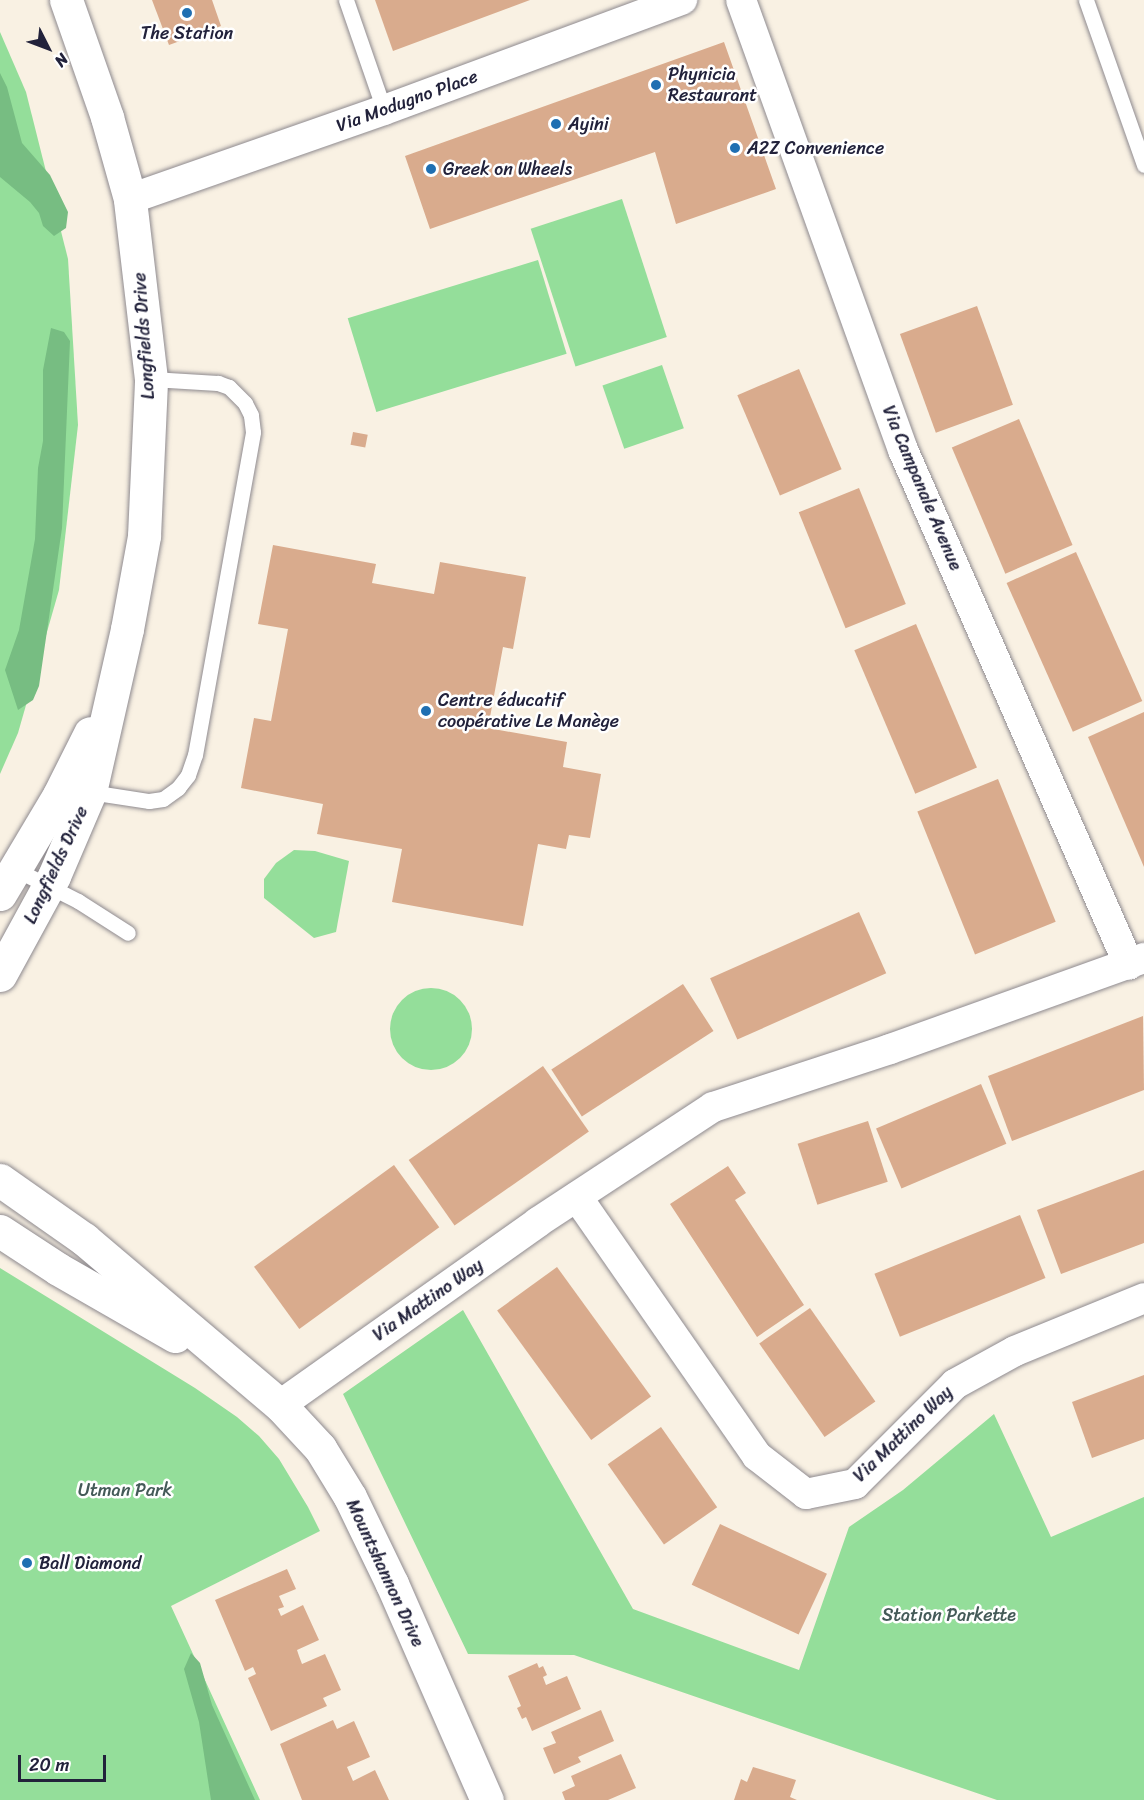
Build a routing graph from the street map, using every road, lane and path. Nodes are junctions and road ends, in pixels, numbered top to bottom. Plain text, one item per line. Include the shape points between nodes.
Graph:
1 (66, 0) edge
2 (346, 0) edge
3 (682, 0) edge
4 (741, 0) edge
5 (1086, 0) edge
6 (384, 110) junction
7 (1144, 165) edge
8 (130, 199) junction
9 (151, 379) junction
10 (115, 680) junction
11 (90, 792) junction
12 (8, 881) edge
13 (49, 885) junction
14 (128, 933) dead end
15 (1136, 961) edge
16 (0, 975) edge
17 (0, 1180) edge
18 (577, 1197) junction
19 (0, 1231) edge
20 (1144, 1298) edge
21 (242, 1373) junction
22 (280, 1405) junction
23 (487, 1800) edge

1 - 8 street, Longfields Drive via 107,117
2 - 6 lane
3 - 6 street, Via Modugno Place
4 - 15 street, Via Campanale Avenue via 903,450
5 - 7 lane
6 - 8 street, Via Modugno Place
8 - 9 street, Longfields Drive
9 - 10 street, Longfields Drive via 144,536
9 - 11 lane via 229,387 245,403 253,432 195,755 188,775 163,799 148,801
10 - 11 street, Longfields Drive
10 - 12 street, Longfields Drive via 78,759
11 - 13 street, Longfields Drive
12 - 13 lane
13 - 14 lane
13 - 16 street, Longfields Drive
15 - 18 street, Via Mattino Way via 713,1107
17 - 21 street, Mountshannon Drive via 84,1239
18 - 20 street, Via Mattino Way via 757,1456 806,1494 855,1484 955,1384 1015,1351
18 - 22 street, Via Mattino Way
19 - 21 street, Mountshannon Drive via 58,1269
21 - 22 street, Mountshannon Drive
22 - 23 street, Mountshannon Drive via 320,1448 350,1497

